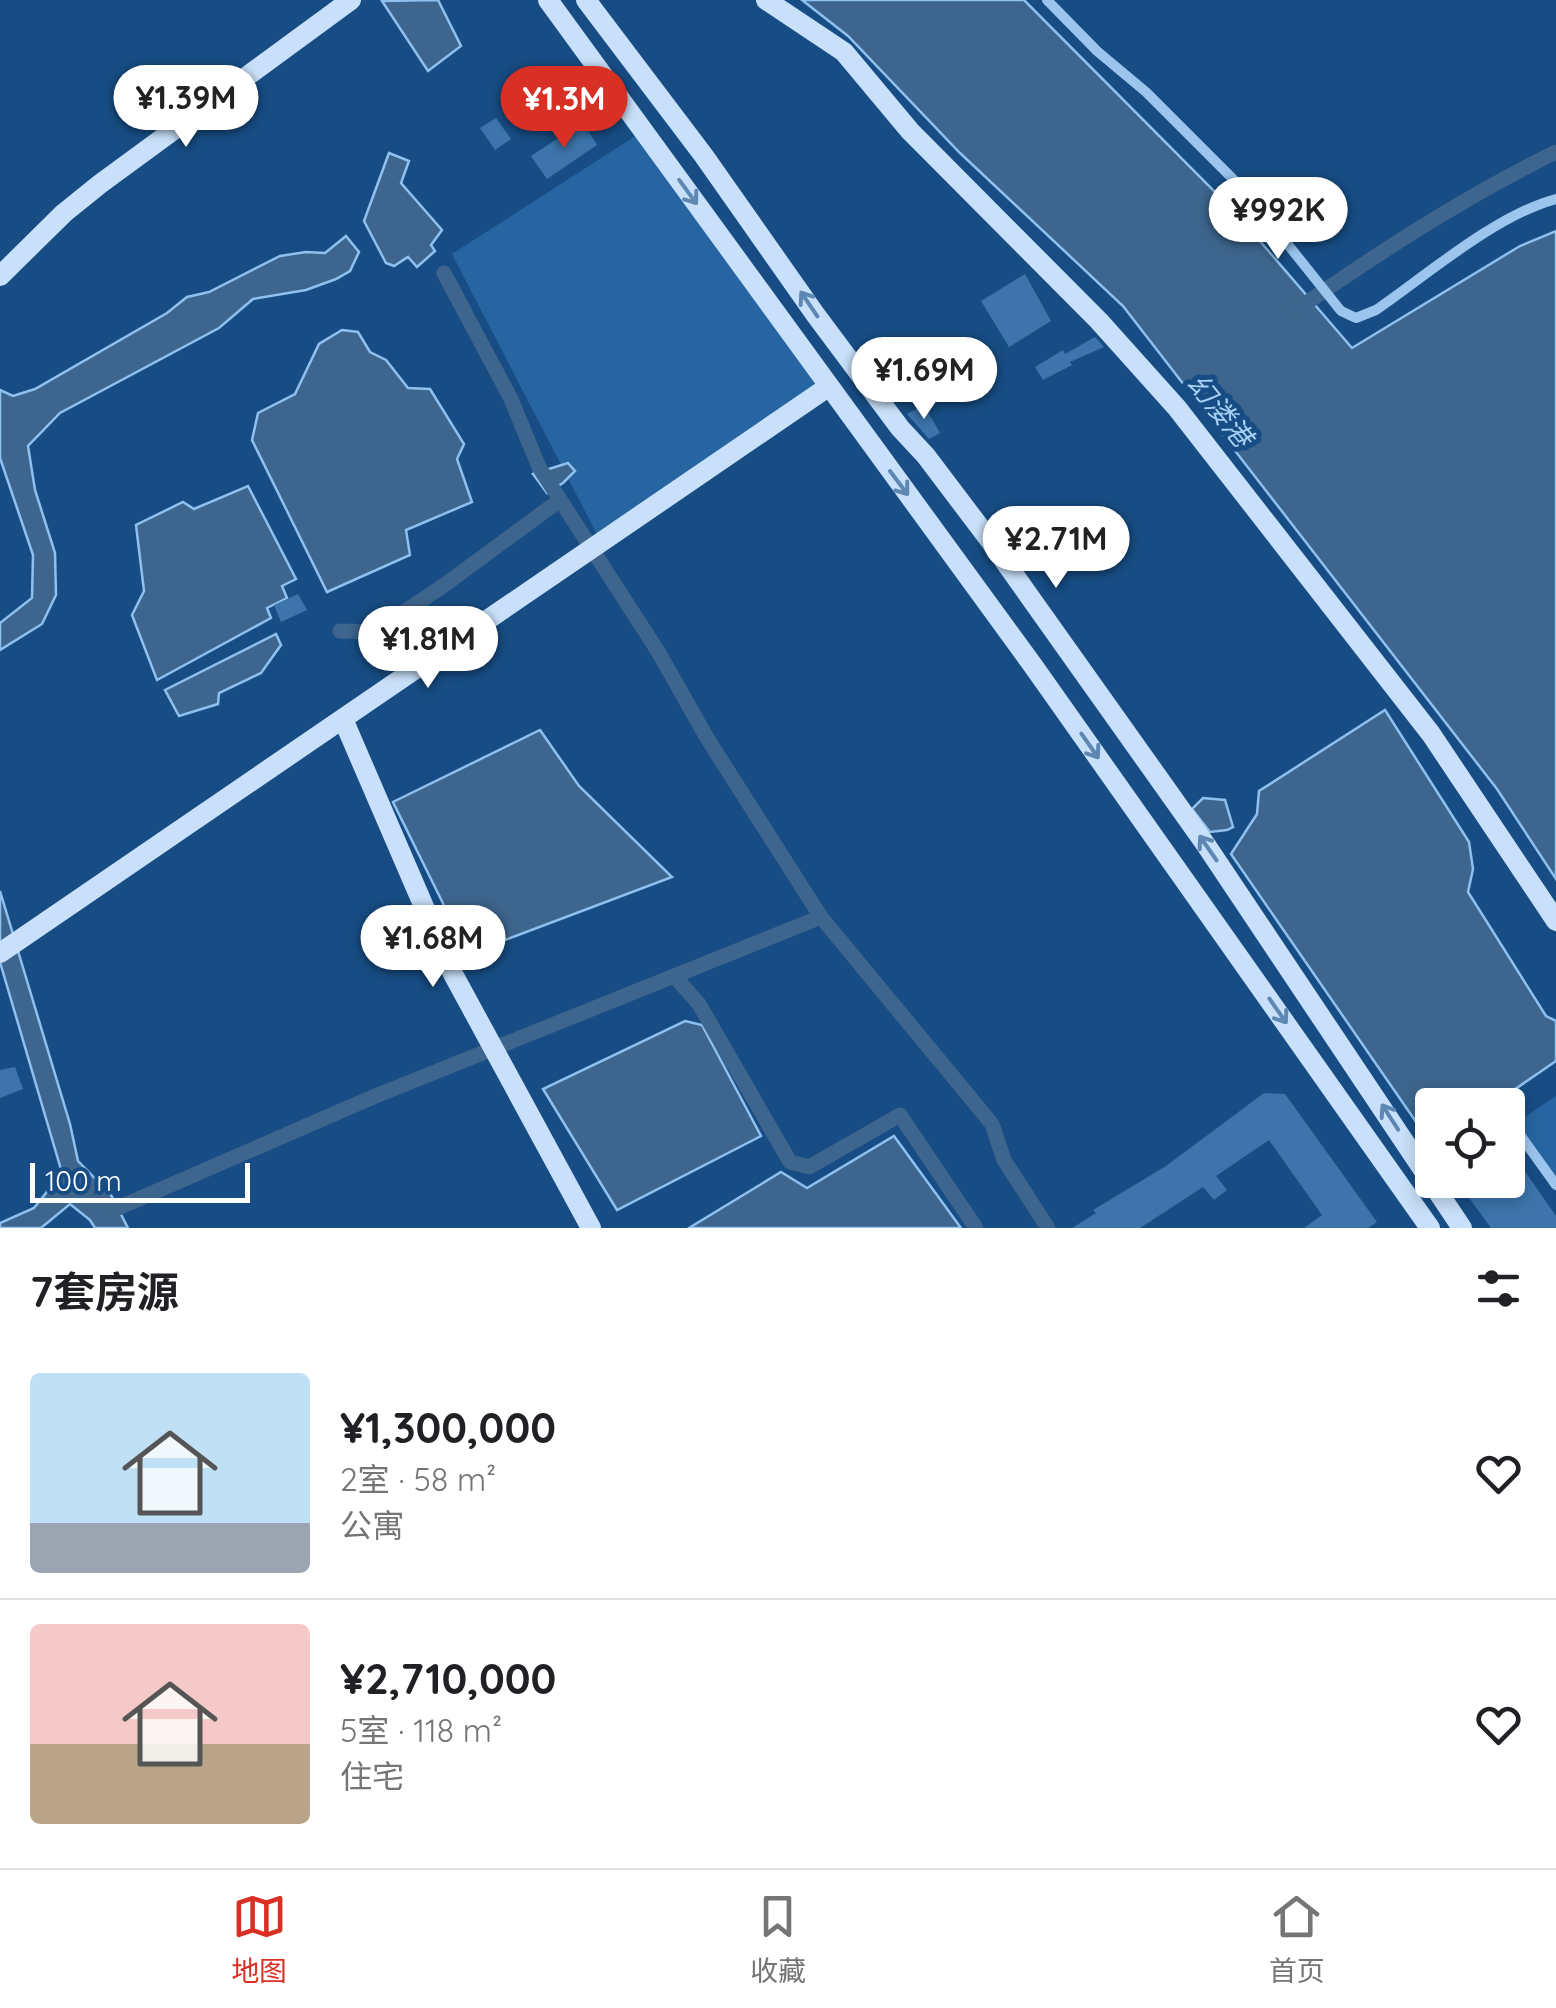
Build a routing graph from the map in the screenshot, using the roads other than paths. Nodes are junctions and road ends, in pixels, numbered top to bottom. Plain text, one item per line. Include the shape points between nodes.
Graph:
1 (351, 0) edge
2 (548, 0) edge
3 (586, 0) edge
4 (766, 0) edge
5 (1047, 0) edge
6 (1556, 200) edge
7 (0, 276) edge
8 (828, 387) junction
9 (900, 428) junction
10 (873, 448) junction
11 (343, 719) junction
12 (1556, 921) edge
13 (0, 954) edge
14 (1525, 1142) edge
15 (1415, 1151) edge
16 (1556, 1185) edge
17 (1445, 1198) edge
18 (590, 1228) edge
19 (1430, 1228) edge
20 (1462, 1228) edge

1 - 7 main road via 100,184
2 -> 8 main road
9 -> 3 main road
4 - 12 main road via 844,52 910,131 1177,408 1431,734
5 - 6 street via 1245,192 1341,311 1356,318 1514,215
8 - 10 main road
8 - 11 main road
9 - 10 main road
15 -> 9 main road via 988,538
10 -> 19 main road
11 - 13 main road
11 - 18 main road via 454,974
14 - 16 street
17 - 20 main road

